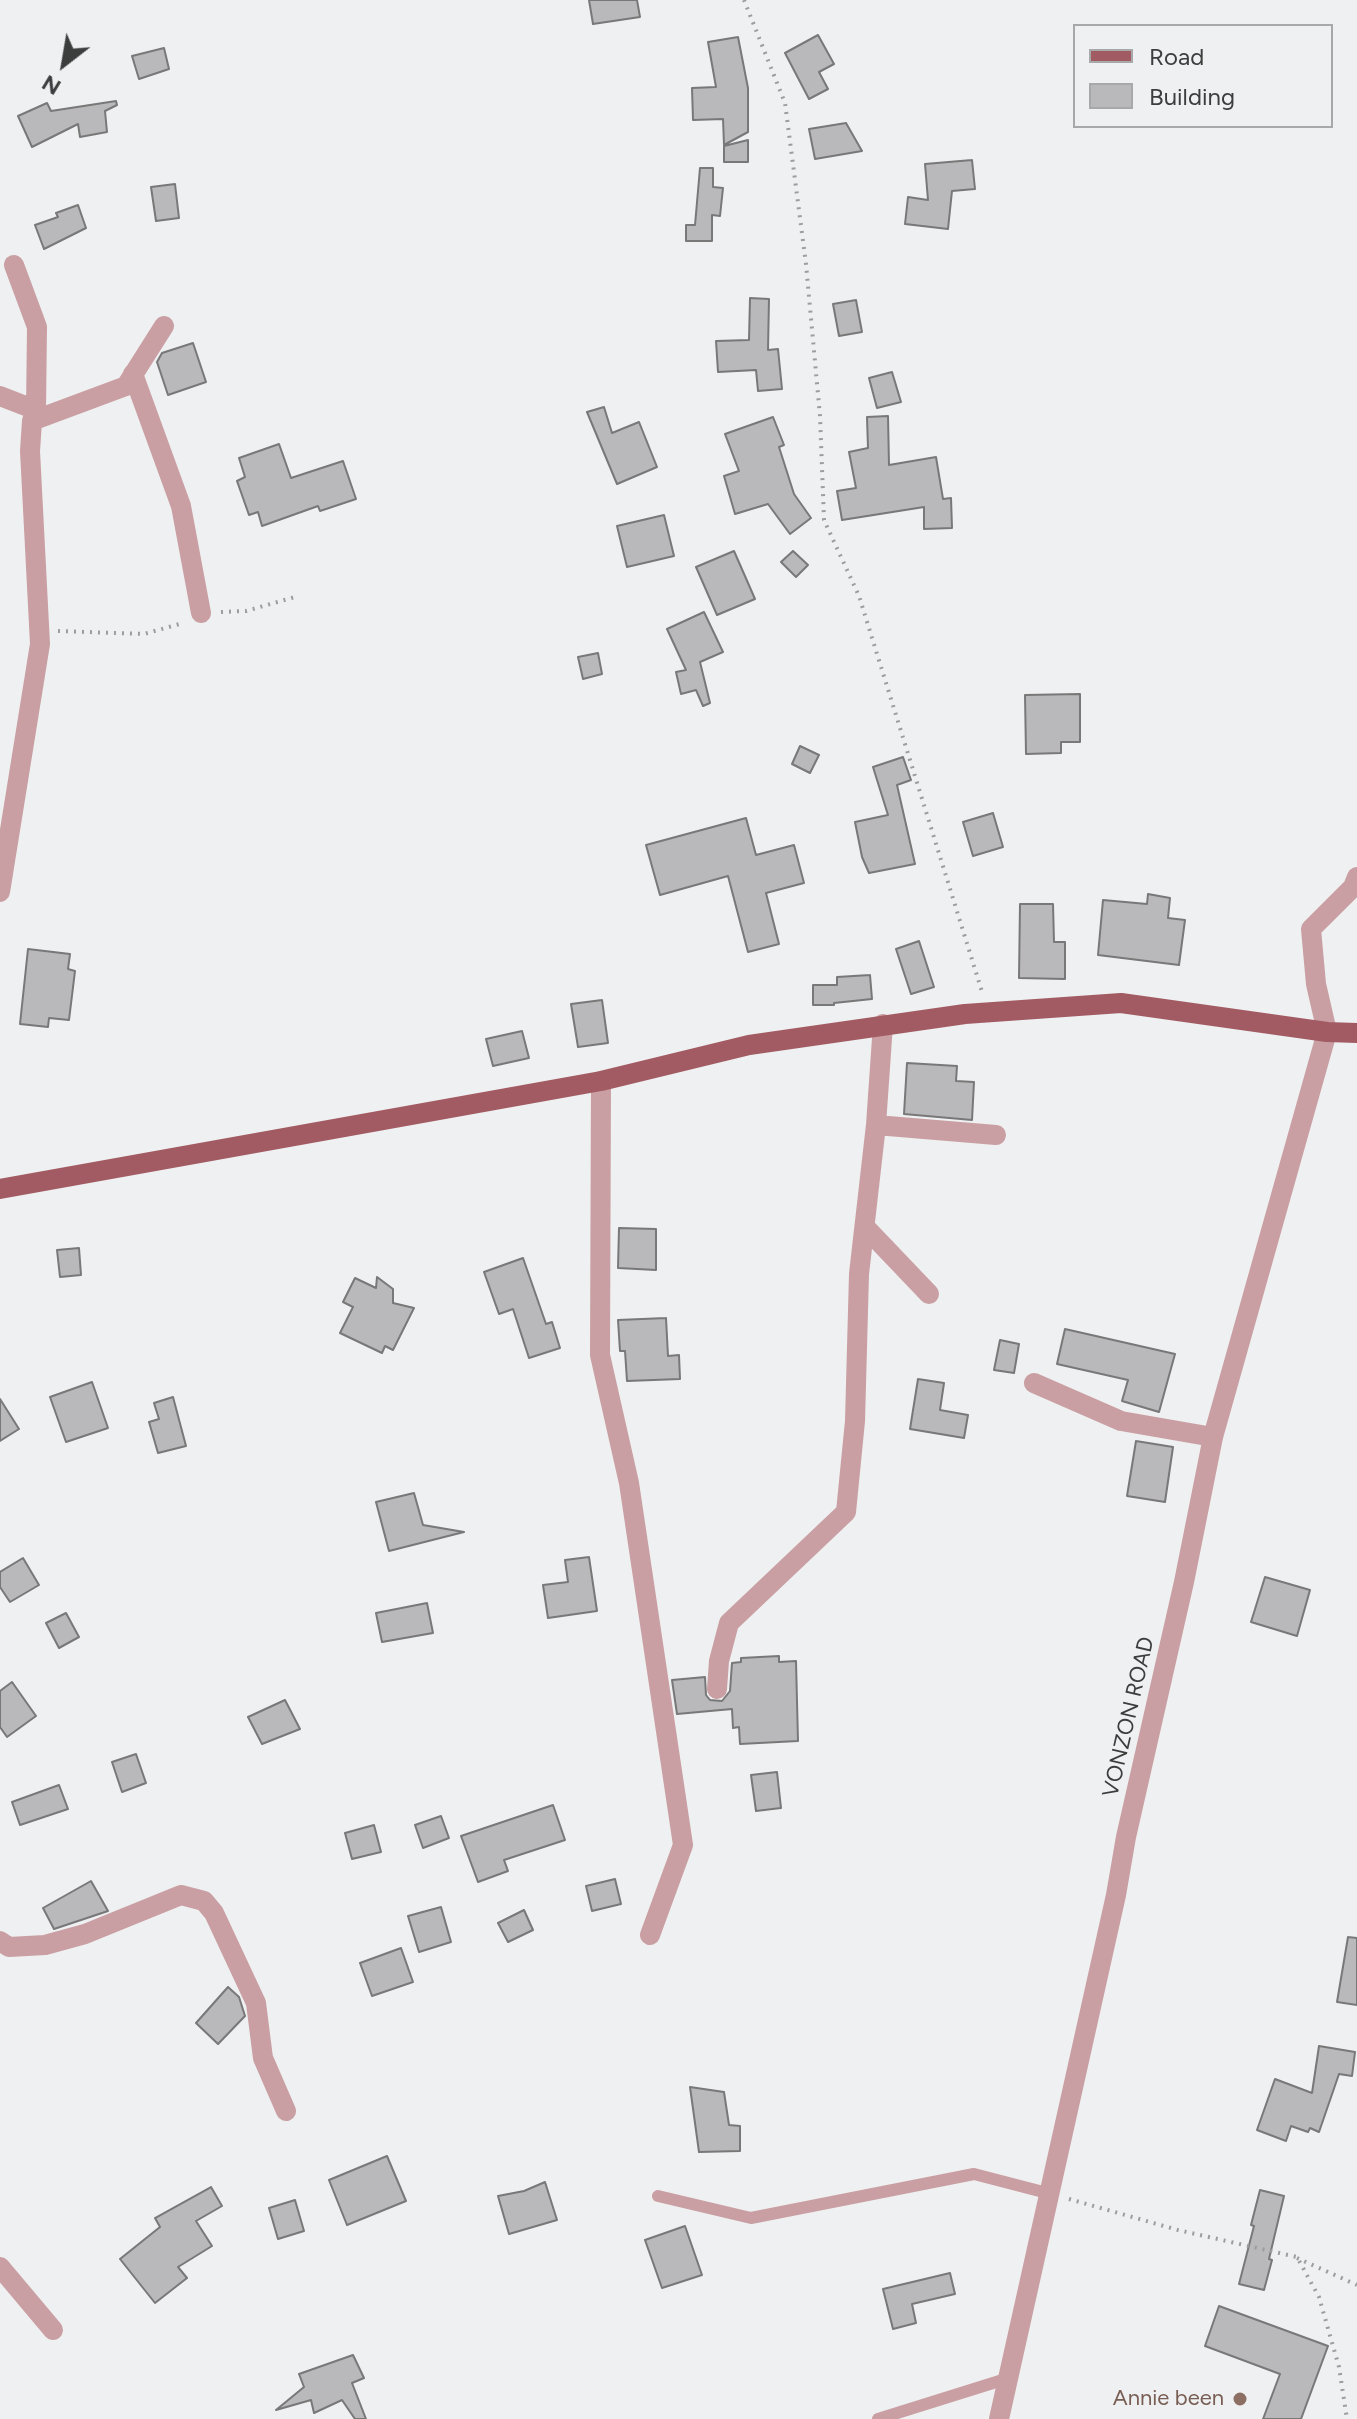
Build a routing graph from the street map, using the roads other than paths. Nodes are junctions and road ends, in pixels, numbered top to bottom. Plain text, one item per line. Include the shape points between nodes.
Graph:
1 (14, 265) dead end
2 (164, 326) dead end
3 (133, 374) junction
4 (0, 396) edge
5 (34, 415) junction
6 (201, 613) road end
7 (1357, 877) edge
8 (0, 892) edge
9 (883, 1024) junction
10 (1327, 1032) junction
11 (1357, 1033) edge
12 (601, 1081) junction
13 (876, 1125) junction
14 (996, 1135) dead end
15 (0, 1189) edge
16 (866, 1228) junction
17 (929, 1294) dead end
18 (1034, 1383) dead end
19 (1213, 1437) junction
20 (717, 1689) dead end
21 (650, 1935) dead end
22 (0, 1941) edge
23 (286, 2111) dead end
24 (1051, 2194) junction
25 (658, 2196) dead end
26 (0, 2267) edge
27 (53, 2330) dead end
28 (1009, 2378) junction
29 (878, 2419) edge
30 (999, 2419) edge

1 - 5 street via 37,327
2 - 3 street
3 - 5 street via 126,386
3 - 6 street via 181,506
4 - 5 street
5 - 8 street via 30,451 40,644
7 - 10 street via 1311,929
9 - 10 main road via 1121,1003
9 - 12 main road via 749,1045
9 - 13 street
10 - 11 main road
10 - 19 street, VONZON ROAD
12 - 15 main road
12 - 21 street via 600,1355 629,1483 683,1845
13 - 14 street
13 - 16 street
16 - 17 street
16 - 20 street via 846,1512 729,1623
18 - 19 street via 1121,1421
19 - 24 street, VONZON ROAD
22 - 23 street via 9,1947 45,1945 181,1895 204,1901 256,2003 263,2058
24 - 25 lane via 974,2174 751,2218
24 - 28 street, VONZON ROAD
26 - 27 street
28 - 29 lane
28 - 30 street, VONZON ROAD

